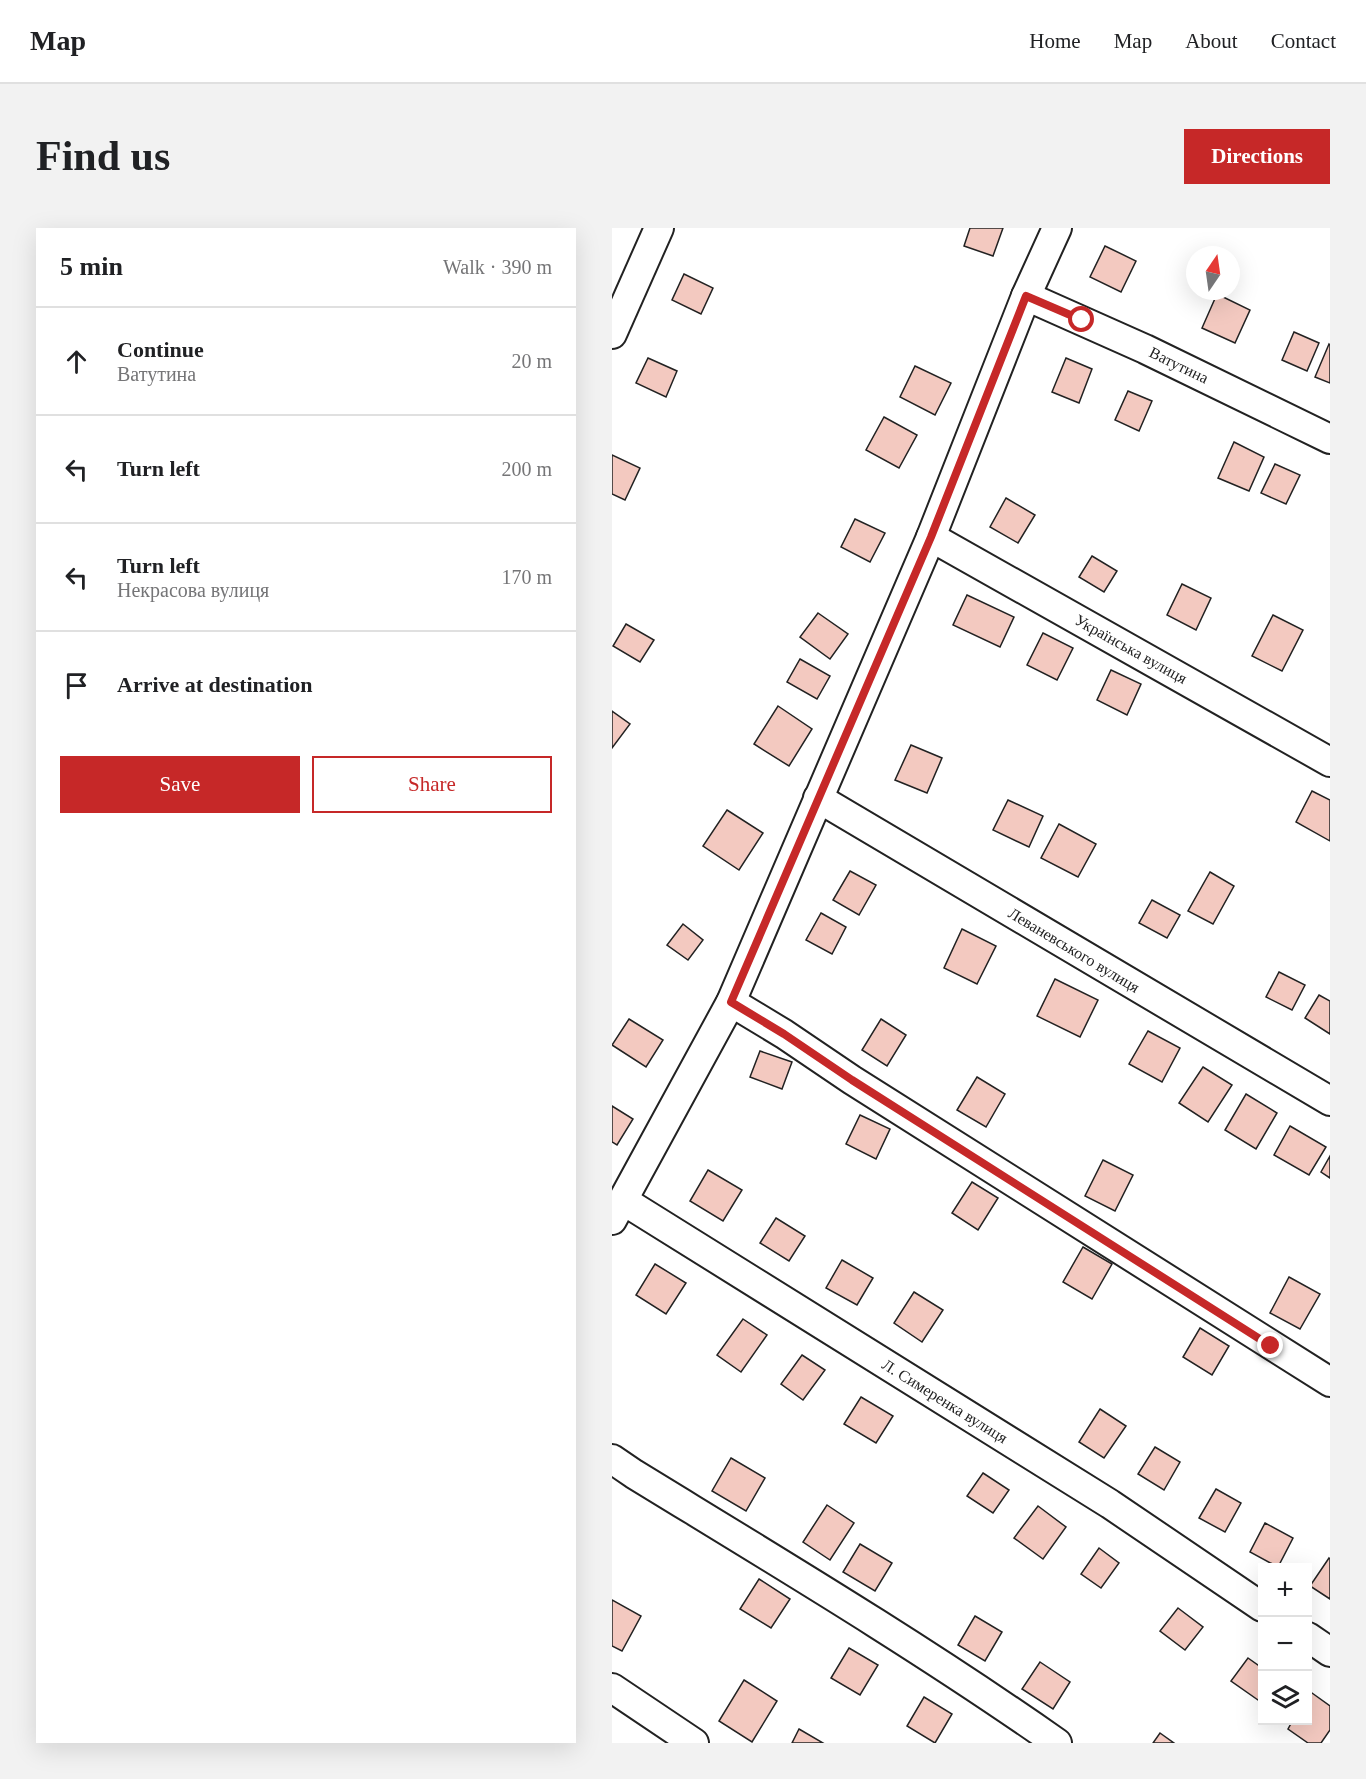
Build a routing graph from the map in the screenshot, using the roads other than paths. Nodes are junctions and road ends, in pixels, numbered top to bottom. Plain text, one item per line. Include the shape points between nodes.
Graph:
1 (659, 228) edge
2 (1057, 228) edge
3 (1026, 296) junction
4 (612, 334) edge
5 (1330, 439) edge
6 (931, 537) junction
7 (1330, 762) edge
8 (818, 798) junction
9 (731, 1002) junction
10 (1330, 1101) edge
11 (618, 1211) edge
12 (1330, 1382) edge
13 (612, 1459) edge
14 (1258, 1604) edge
15 (1312, 1640) edge
16 (1330, 1652) edge
17 (612, 1688) edge
18 (694, 1743) edge
19 (1057, 1743) edge

1 - 4 street
2 - 3 street
3 - 5 street, Ватутина
3 - 6 street
6 - 7 street, Українська вулиця
6 - 8 street
8 - 9 street
8 - 10 street, Леваневського вулиця
9 - 11 street
9 - 12 street
11 - 14 street, Л. Симеренка вулиця via 1110,1504
13 - 19 street
15 - 16 street
17 - 18 street

